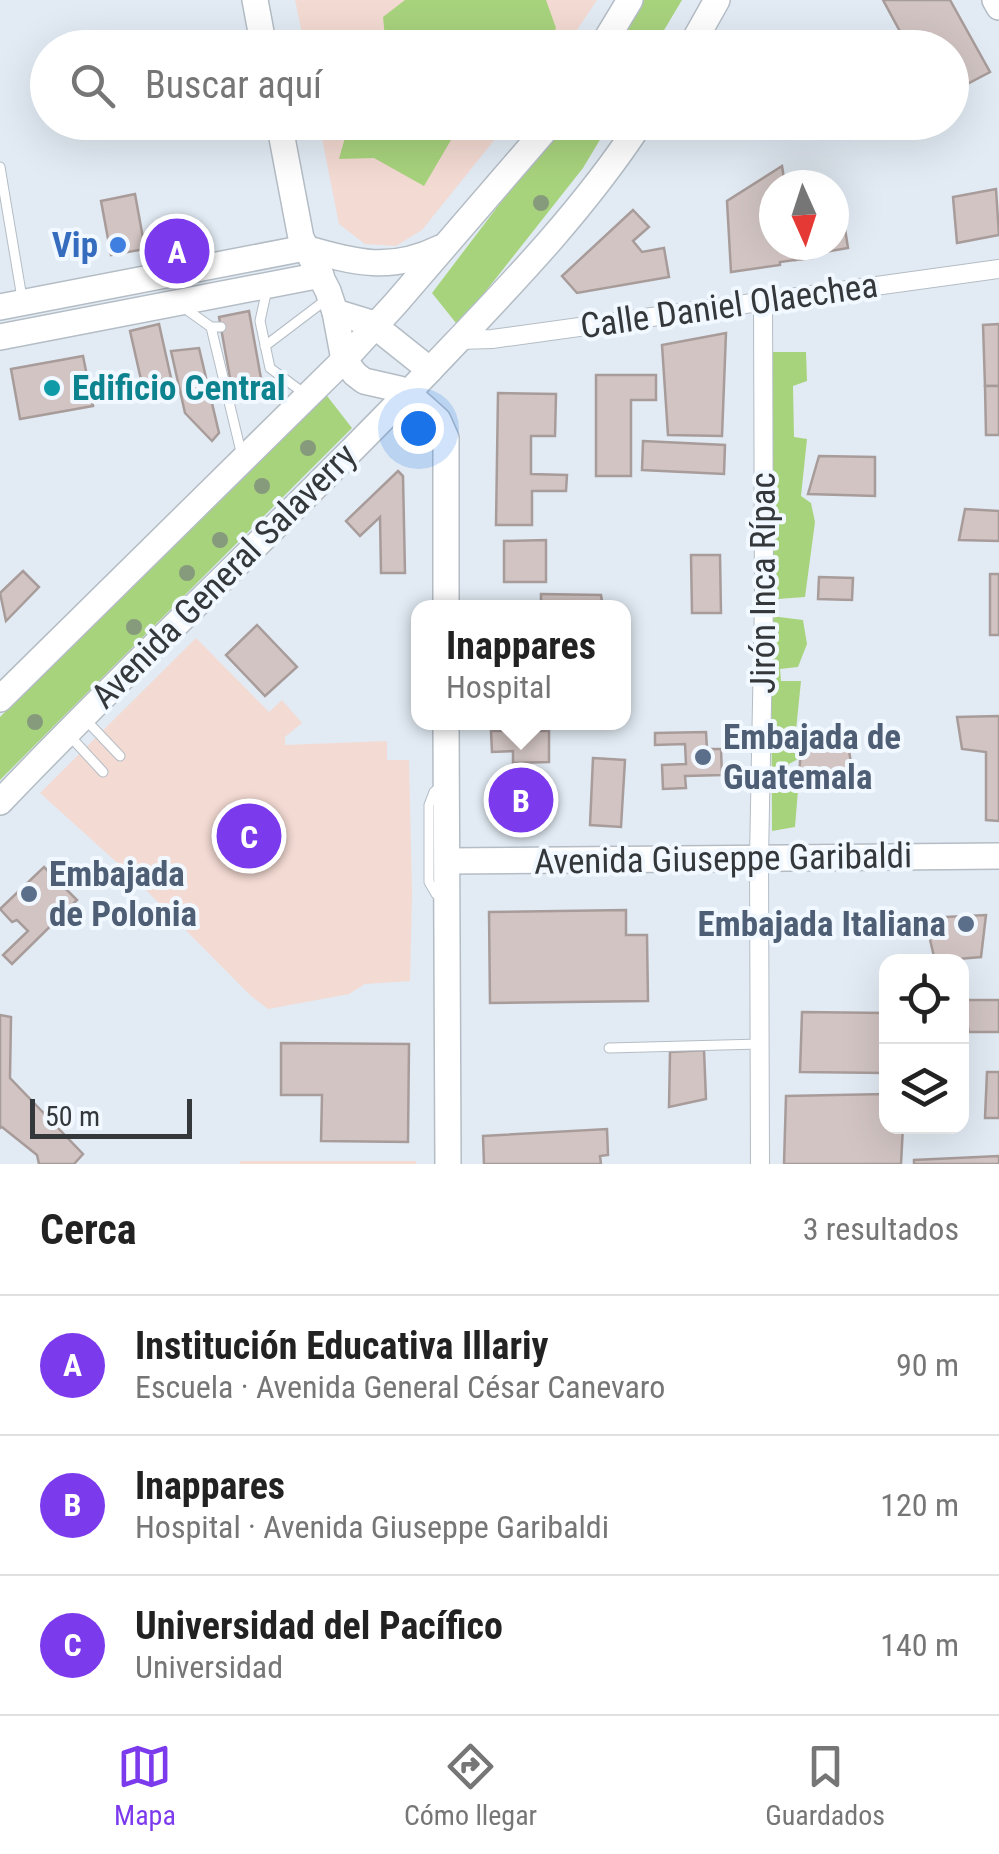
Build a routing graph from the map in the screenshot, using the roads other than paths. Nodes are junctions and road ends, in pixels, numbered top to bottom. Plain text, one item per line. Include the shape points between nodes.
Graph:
1 (255, 0) edge
2 (630, 0) edge
3 (717, 0) edge
4 (995, 0) edge
5 (999, 6) edge
6 (261, 30) edge
7 (612, 30) edge
8 (700, 30) edge
9 (281, 140) edge
10 (536, 140) edge
11 (628, 140) edge
12 (0, 167) edge
13 (445, 246) junction
14 (305, 248) junction
15 (999, 270) edge
16 (268, 285) junction
17 (329, 295) junction
18 (762, 301) junction
19 (177, 303) junction
20 (11, 305) edge
21 (376, 326) junction
22 (0, 337) edge
23 (458, 340) junction
24 (265, 346) junction
25 (344, 360) junction
26 (430, 370) junction
27 (408, 393) junction
28 (308, 396) junction
29 (243, 458) junction
30 (446, 600) edge
31 (0, 699) edge
32 (74, 724) junction
33 (446, 730) edge
34 (120, 756) dead end
35 (103, 772) dead end
36 (446, 782) junction
37 (0, 802) edge
38 (999, 856) edge
39 (759, 858) junction
40 (446, 862) junction
41 (446, 900) junction
42 (760, 1044) junction
43 (609, 1048) dead end
44 (448, 1164) edge
45 (760, 1164) edge

1 - 6 main road
2 - 7 main road
3 - 8 main road
4 - 5 main road
9 - 14 main road
10 - 13 main road, Avenida General Salaverry
11 - 23 main road, Avenida General Salaverry via 518,278
12 - 20 lane
13 - 14 main road via 386,264
13 - 21 main road, Avenida General Salaverry
14 - 17 main road
14 - 20 main road
15 - 18 street, Calle Daniel Olaechea
16 - 17 main road
16 - 19 main road
16 - 24 lane via 256,322
17 - 21 main road
17 - 24 lane
17 - 25 main road
18 - 23 street, Calle Daniel Olaechea
18 - 39 street, Jirón Inca Rípac
19 - 22 main road
19 - 29 lane via 216,327
21 - 25 main road, Avenida General Salaverry
21 - 26 main road
23 - 26 main road, Avenida General Salaverry
24 - 28 lane via 265,371
25 - 27 main road via 364,382
25 - 28 main road, Avenida General Salaverry
26 - 27 main road, Avenida General Salaverry
27 - 30 main road via 438,420 446,438
27 - 32 main road, Avenida General Salaverry
28 - 29 main road, Avenida General Salaverry
29 - 31 main road, Avenida General Salaverry
32 - 34 lane
32 - 35 lane
32 - 37 main road, Avenida General Salaverry
33 - 36 main road
36 - 40 main road
36 - 41 lane via 430,804 429,882
38 - 39 main road, Avenida Giuseppe Garibaldi
39 - 40 main road, Avenida Giuseppe Garibaldi
39 - 42 street, Jirón Inca Rípac
40 - 41 main road
41 - 44 main road
42 - 43 lane
42 - 45 street, Jirón Inca Rípac

